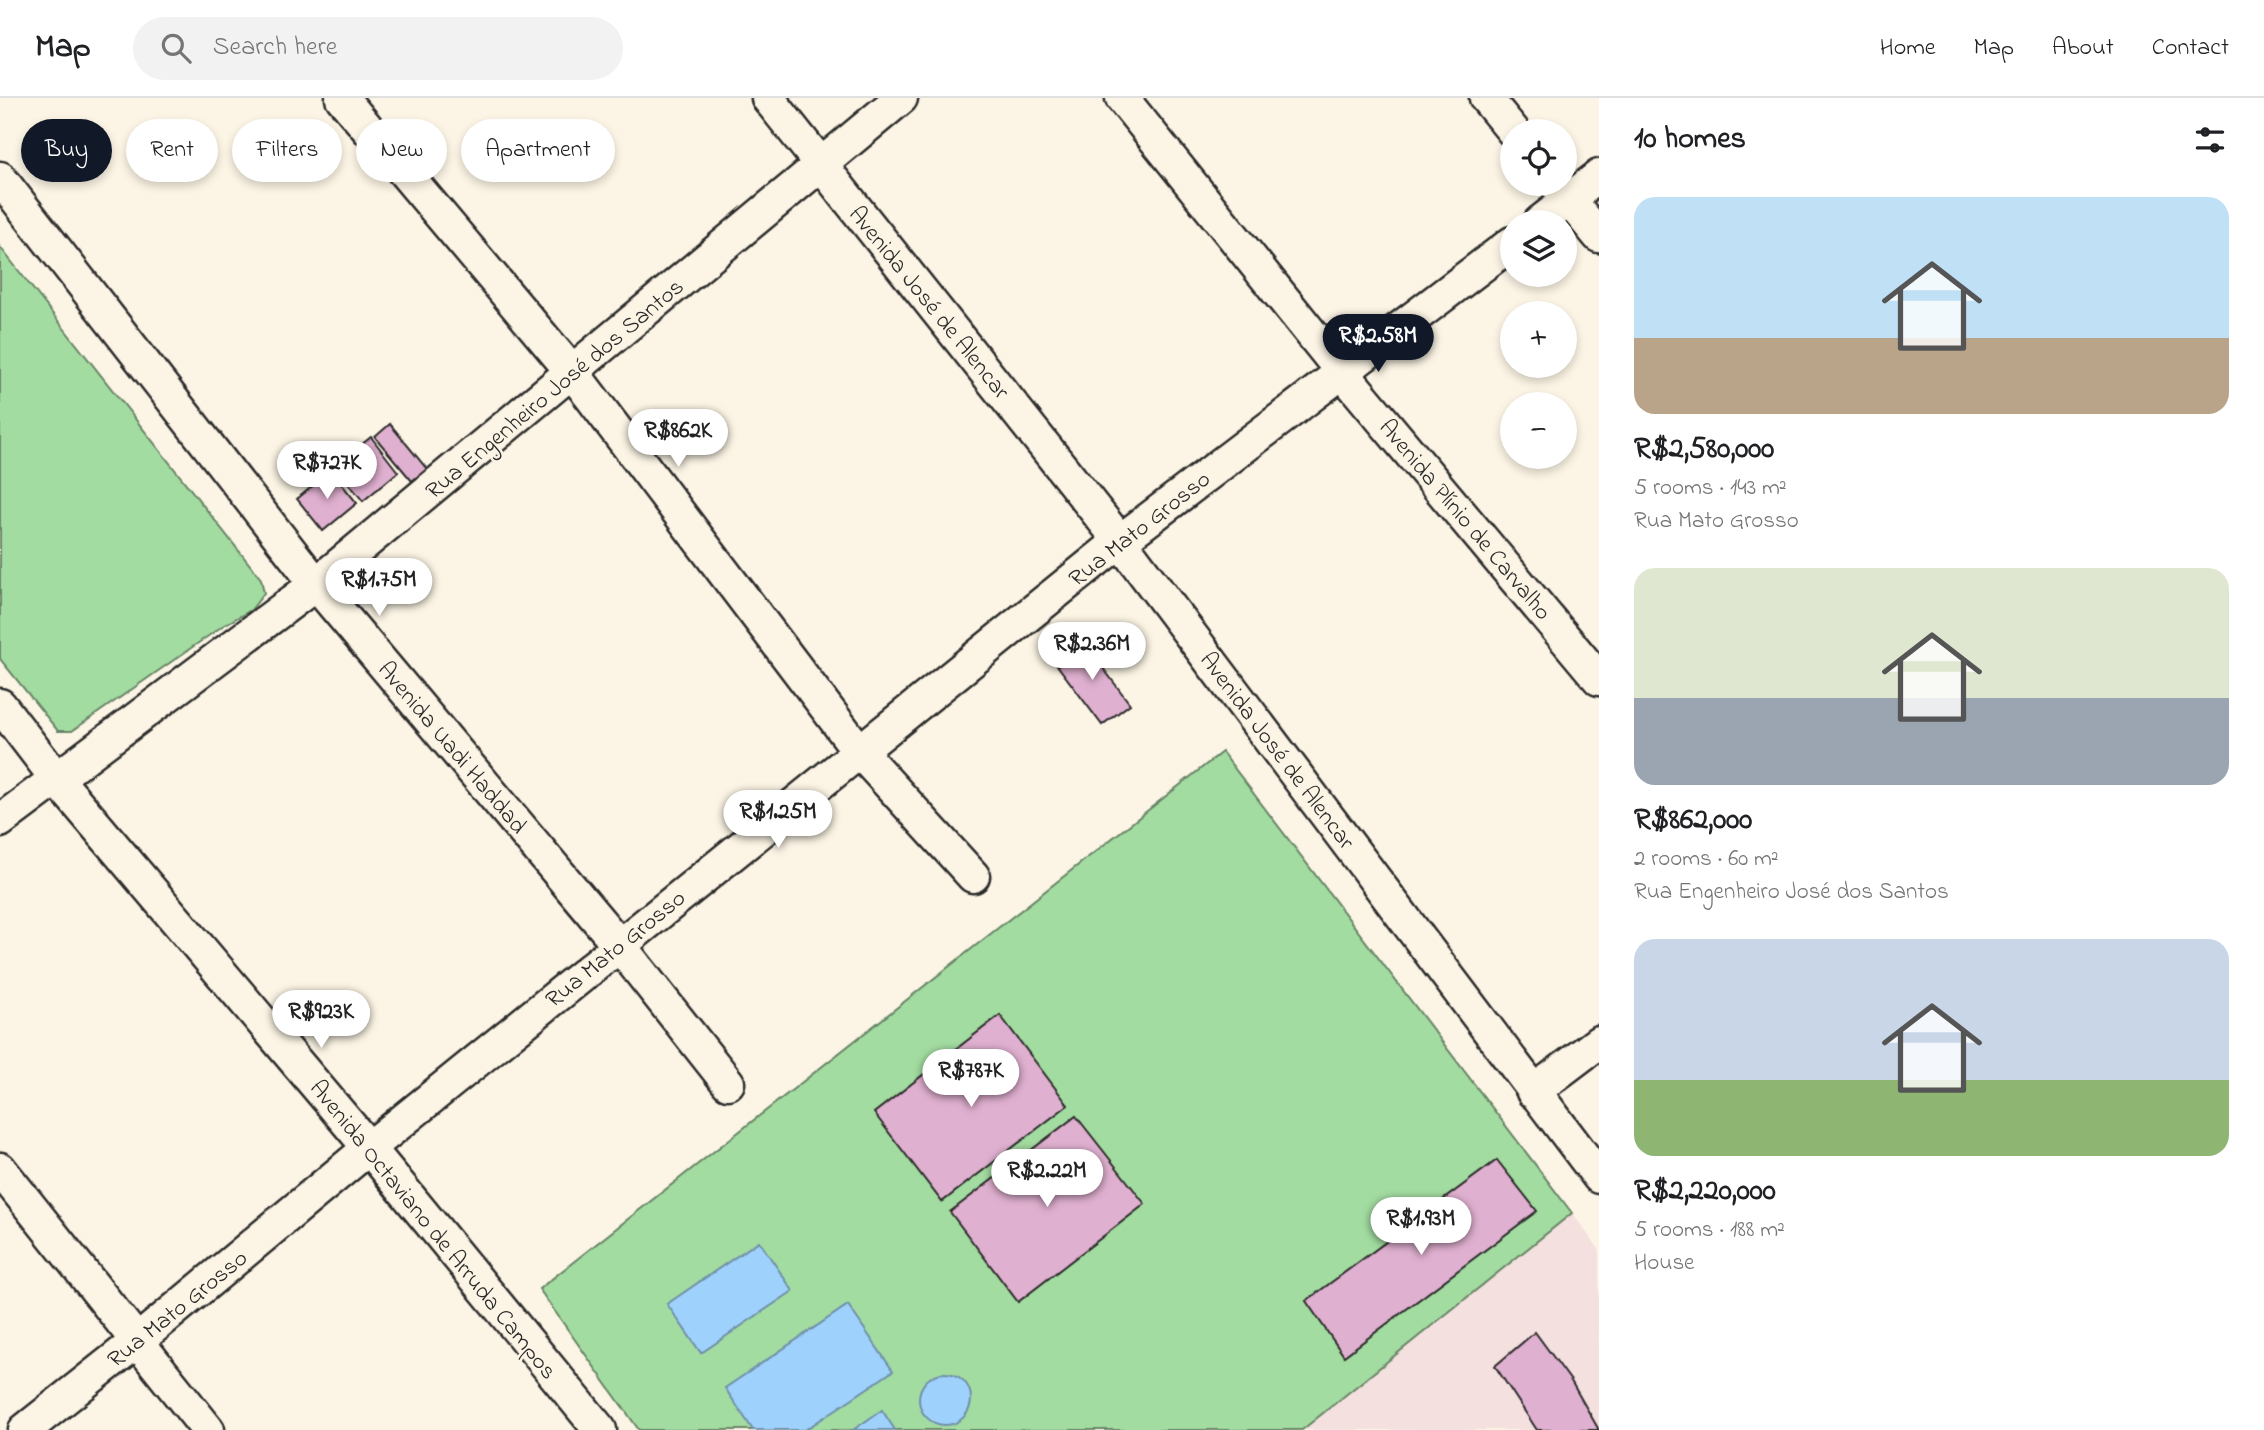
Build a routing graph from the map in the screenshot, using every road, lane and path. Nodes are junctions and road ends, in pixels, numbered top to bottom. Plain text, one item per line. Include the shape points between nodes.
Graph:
1 (342, 98) edge
2 (768, 98) edge
3 (901, 98) edge
4 (1122, 98) edge
5 (1486, 98) edge
6 (1503, 119) edge
7 (820, 164) junction
8 (1599, 176) edge
9 (0, 178) edge
10 (1577, 186) edge
11 (1565, 196) edge
12 (1599, 236) edge
13 (1500, 252) edge
14 (573, 373) junction
15 (1343, 373) junction
16 (1120, 541) junction
17 (316, 584) junction
18 (1599, 679) edge
19 (0, 705) edge
20 (859, 751) junction
21 (56, 778) junction
22 (0, 821) edge
23 (973, 876) dead end
24 (618, 945) junction
25 (1599, 1042) edge
26 (728, 1083) dead end
27 (1534, 1092) junction
28 (369, 1148) junction
29 (0, 1170) edge
30 (1599, 1177) edge
31 (136, 1342) junction
32 (24, 1430) edge
33 (208, 1430) edge
34 (600, 1430) edge

1 - 14 street
2 - 7 street, Avenida José de Alencar
3 - 7 street, Rua Engenheiro José dos Santos
4 - 15 street, Avenida Plínio de Carvalho
5 - 6 street
7 - 14 street, Rua Engenheiro José dos Santos
7 - 16 street, Avenida José de Alencar
8 - 10 street
9 - 17 street, Avenida Uadi Haddad
11 - 12 street
13 - 15 street, Rua Mato Grosso
14 - 17 street, Rua Engenheiro José dos Santos
14 - 20 street
15 - 16 street, Rua Mato Grosso
15 - 18 street, Avenida Plínio de Carvalho
16 - 20 street, Rua Mato Grosso
16 - 27 street, Avenida José de Alencar
17 - 21 street, Rua Engenheiro José dos Santos
17 - 24 street, Avenida Uadi Haddad
19 - 21 street, Avenida Octaviano de Arruda Campos
20 - 23 street
20 - 24 street, Rua Mato Grosso
21 - 22 street, Rua Engenheiro José dos Santos
21 - 28 street, Avenida Octaviano de Arruda Campos
24 - 26 street, Avenida Uadi Haddad
24 - 28 street, Rua Mato Grosso
25 - 27 street
27 - 30 street, Avenida José de Alencar
28 - 31 street, Rua Mato Grosso
28 - 34 street, Avenida Octaviano de Arruda Campos
29 - 31 street
31 - 32 street, Rua Mato Grosso
31 - 33 street

